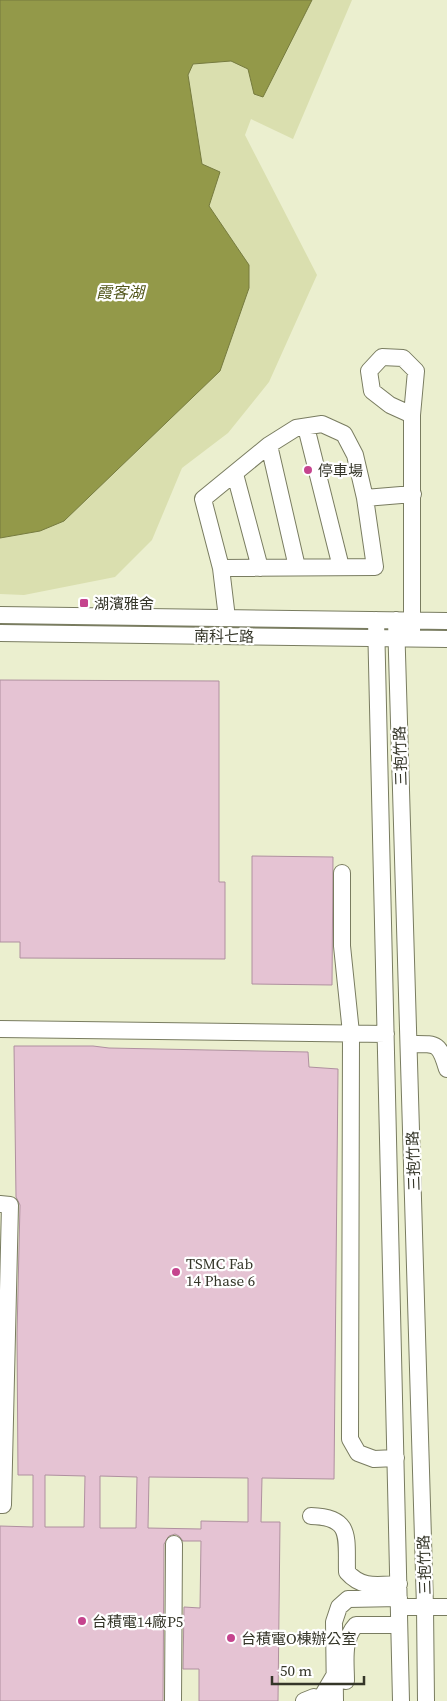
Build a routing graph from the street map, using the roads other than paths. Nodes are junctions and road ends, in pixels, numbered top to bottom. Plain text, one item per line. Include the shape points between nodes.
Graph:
1 (412, 415) dead end
2 (306, 427) junction
3 (269, 445) junction
4 (235, 474) junction
5 (413, 494) junction
6 (365, 498) junction
7 (340, 566) junction
8 (297, 567) junction
9 (222, 568) junction
10 (260, 568) junction
11 (0, 615) edge
12 (227, 618) junction
13 (376, 620) junction
14 (396, 620) junction
15 (413, 621) junction
16 (447, 621) edge
17 (0, 633) edge
18 (376, 638) junction
19 (404, 638) junction
20 (447, 639) edge
21 (342, 873) dead end
22 (0, 1028) edge
23 (351, 1033) junction
24 (386, 1034) junction
25 (410, 1044) junction
26 (447, 1069) edge
27 (0, 1204) edge
28 (396, 1458) junction
29 (0, 1505) edge
30 (311, 1516) dead end
31 (174, 1544) dead end
32 (399, 1606) junction
33 (425, 1607) junction
34 (447, 1607) edge
35 (340, 1679) junction
36 (327, 1700) edge
37 (173, 1701) edge
38 (304, 1701) edge
39 (401, 1701) edge
40 (426, 1701) edge

1 - 5 street
2 - 3 street via 296,428
2 - 6 street via 322,424 344,434 355,456
2 - 7 street
3 - 4 street
3 - 8 street
4 - 9 street via 203,499
4 - 10 street
5 - 6 street
5 - 15 street
6 - 7 street via 375,566
7 - 8 street
8 - 10 street
9 - 10 street
9 - 12 street
11 - 12 street, 南科七路
12 - 13 street, 南科七路
13 - 14 street, 南科七路
13 - 18 street, 三抱竹路
14 - 15 street, 南科七路
14 - 19 street, 三抱竹路
15 - 16 street, 南科七路
15 - 19 street
17 - 18 street, 南科七路
18 - 19 street, 南科七路
18 - 24 street, 三抱竹路
19 - 20 street, 南科七路
19 - 25 street, 三抱竹路
21 - 23 street via 342,946
22 - 23 street
23 - 24 street
23 - 28 street via 350,1439 358,1453 374,1459
24 - 28 street, 三抱竹路
25 - 26 street via 438,1047
25 - 33 street, 三抱竹路
27 - 29 street via 10,1205 3,1505
28 - 32 street, 三抱竹路
30 - 32 street via 337,1520 346,1534 346,1572
31 - 37 street
32 - 33 street
32 - 35 street via 356,1625 349,1633
32 - 35 street via 348,1600 339,1607 334,1622
32 - 39 street, 三抱竹路
33 - 34 street
33 - 40 street, 三抱竹路
35 - 36 street
36 - 38 street via 314,1697

